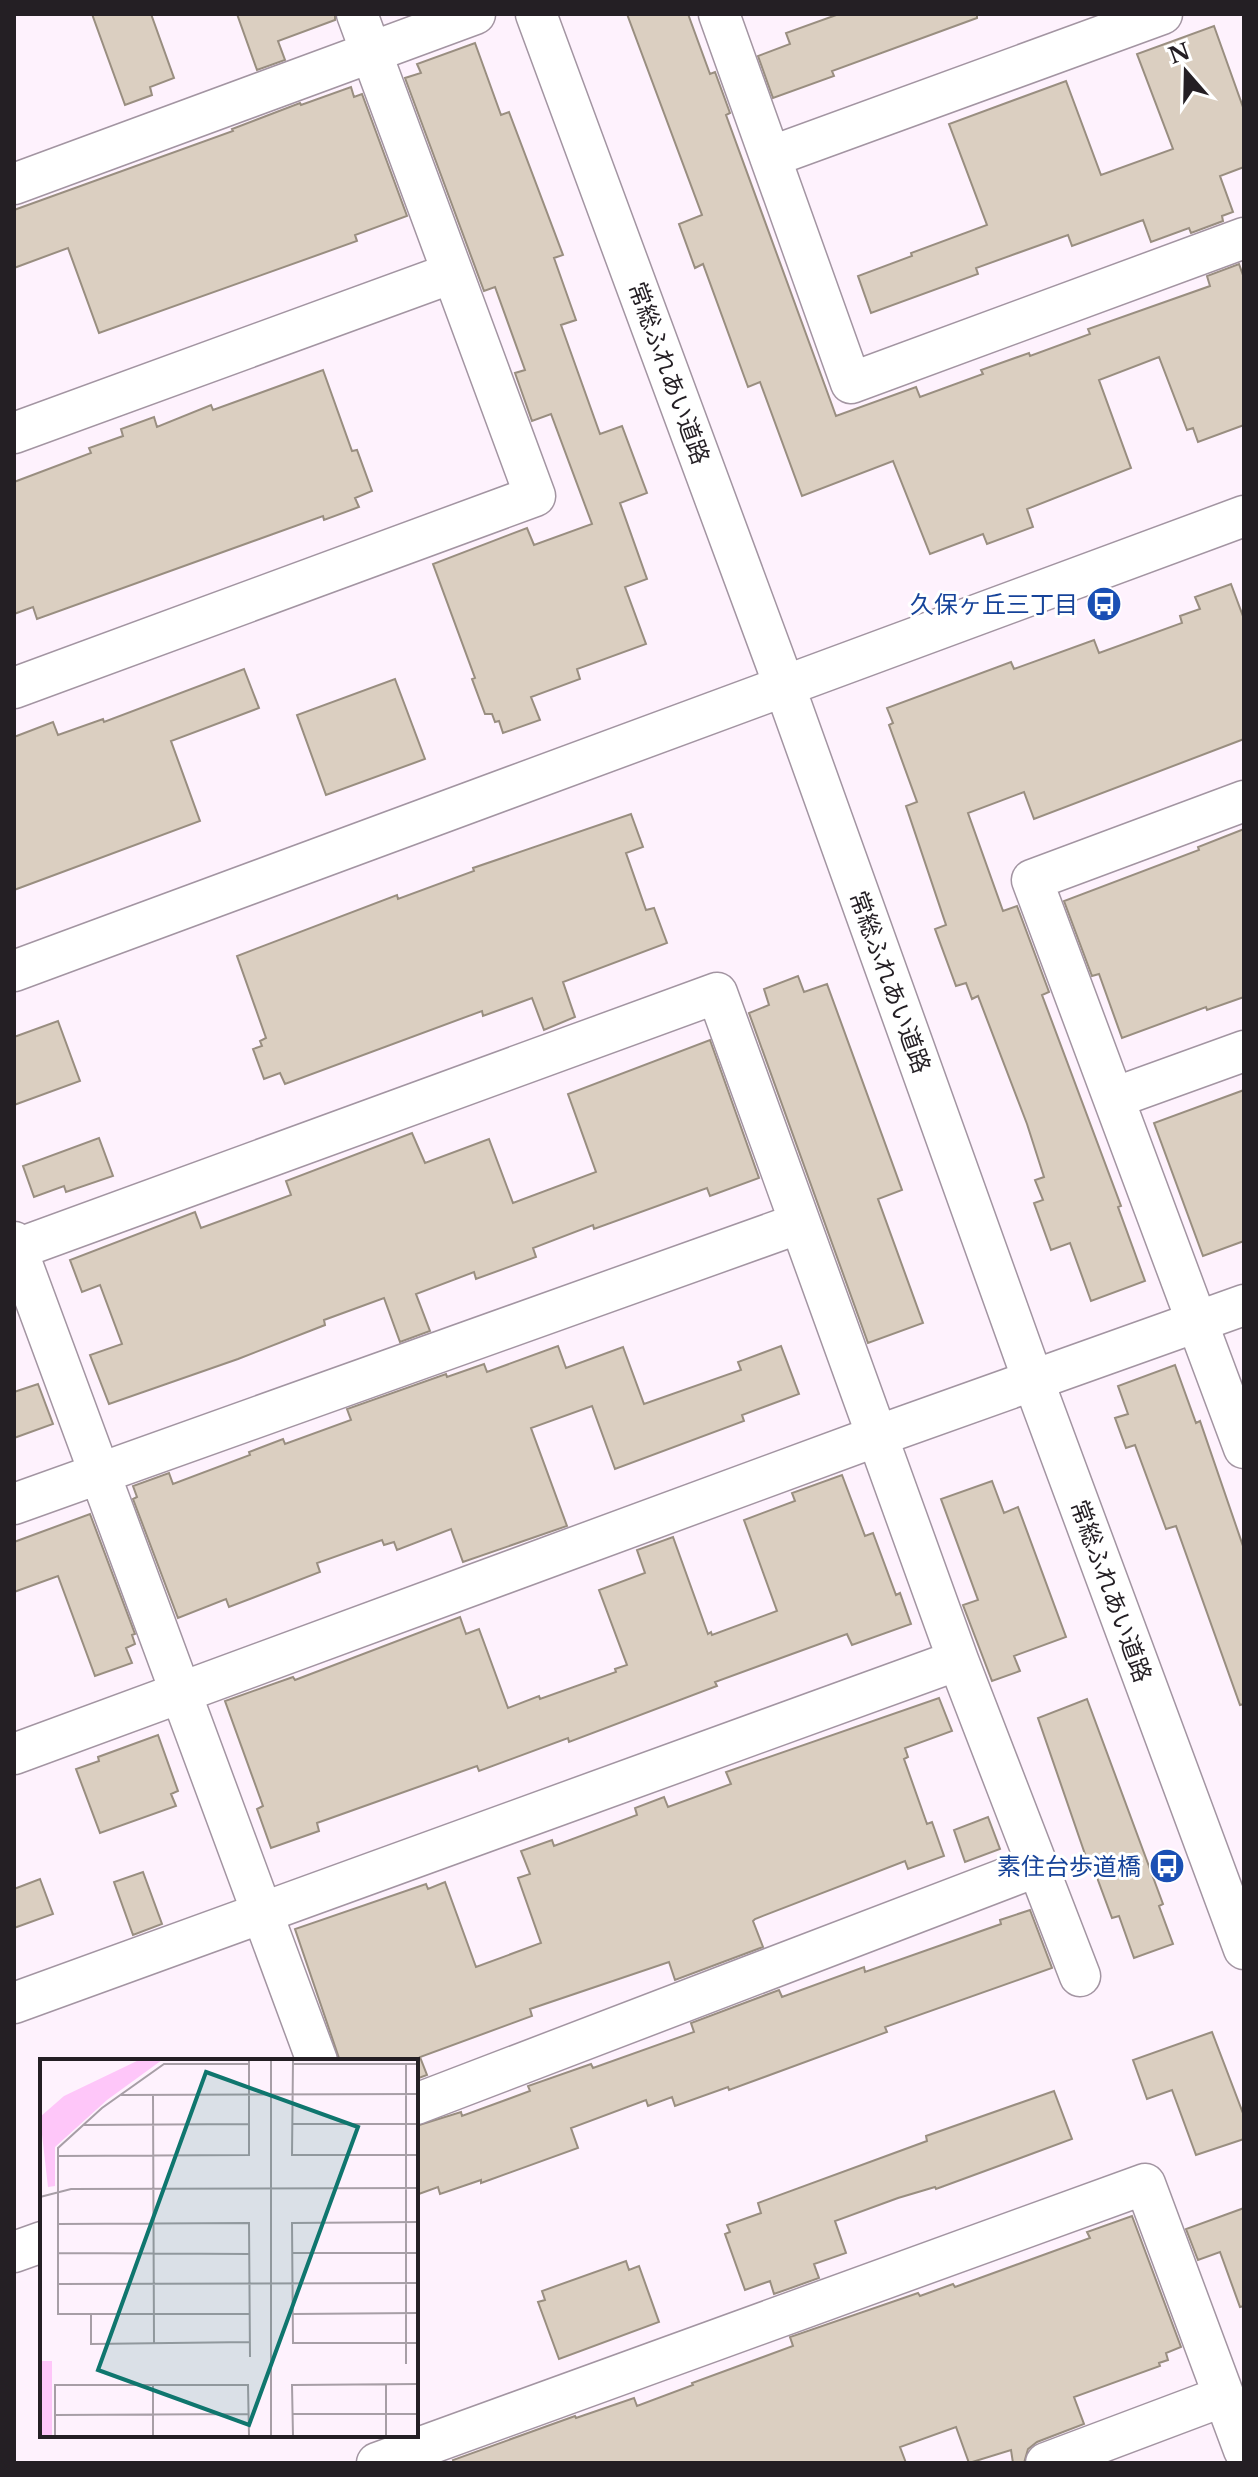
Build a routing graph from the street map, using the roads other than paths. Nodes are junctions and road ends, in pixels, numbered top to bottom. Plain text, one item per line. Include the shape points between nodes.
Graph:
1 (357, 14) edge
2 (475, 14) edge
3 (536, 14) edge
4 (719, 14) edge
5 (1162, 14) edge
6 (372, 53) junction
7 (770, 157) junction
8 (14, 184) edge
9 (1244, 238) edge
10 (452, 273) junction
11 (14, 433) edge
12 (1244, 516) edge
13 (784, 685) junction
14 (14, 688) edge
15 (1244, 801) edge
16 (14, 971) edge
17 (1244, 1051) edge
18 (1114, 1098) junction
19 (800, 1223) junction
20 (15, 1247) edge
21 (1244, 1305) edge
22 (1197, 1322) junction
23 (1033, 1380) junction
24 (877, 1436) junction
25 (1244, 1448) edge
26 (100, 1473) junction
27 (14, 1504) edge
28 (958, 1660) junction
29 (181, 1694) junction
30 (14, 1754) edge
31 (1038, 1866) junction
32 (263, 1912) junction
33 (1244, 1949) edge
34 (1080, 1976) dead end
35 (14, 2003) edge
36 (316, 2059) edge
37 (418, 2103) edge
38 (40, 2243) edge
39 (14, 2252) edge
40 (1224, 2396) junction
41 (451, 2450) edge
42 (1244, 2450) edge
43 (377, 2463) edge
44 (1046, 2463) edge

1 - 6 street
2 - 6 street
3 - 13 street, 常総ふれあい道路
4 - 7 street
5 - 7 street
6 - 8 street
6 - 10 street
7 - 9 street via 851,383
10 - 11 street
10 - 14 street via 535,496
12 - 13 street
13 - 16 street
13 - 23 street, 常総ふれあい道路
15 - 18 street via 1032,880
17 - 18 street
18 - 22 street
19 - 20 street via 717,993
19 - 24 street
19 - 26 street
20 - 26 street
21 - 22 street
22 - 23 street
22 - 25 street
23 - 24 street
23 - 33 street, 常総ふれあい道路
24 - 28 street
24 - 29 street
26 - 27 street
26 - 29 street
28 - 31 street
28 - 32 street
29 - 30 street
29 - 32 street
31 - 34 street
31 - 37 street
32 - 35 street
32 - 36 street
38 - 39 street
40 - 41 street via 1145,2184
40 - 42 street
40 - 44 street
41 - 43 street

